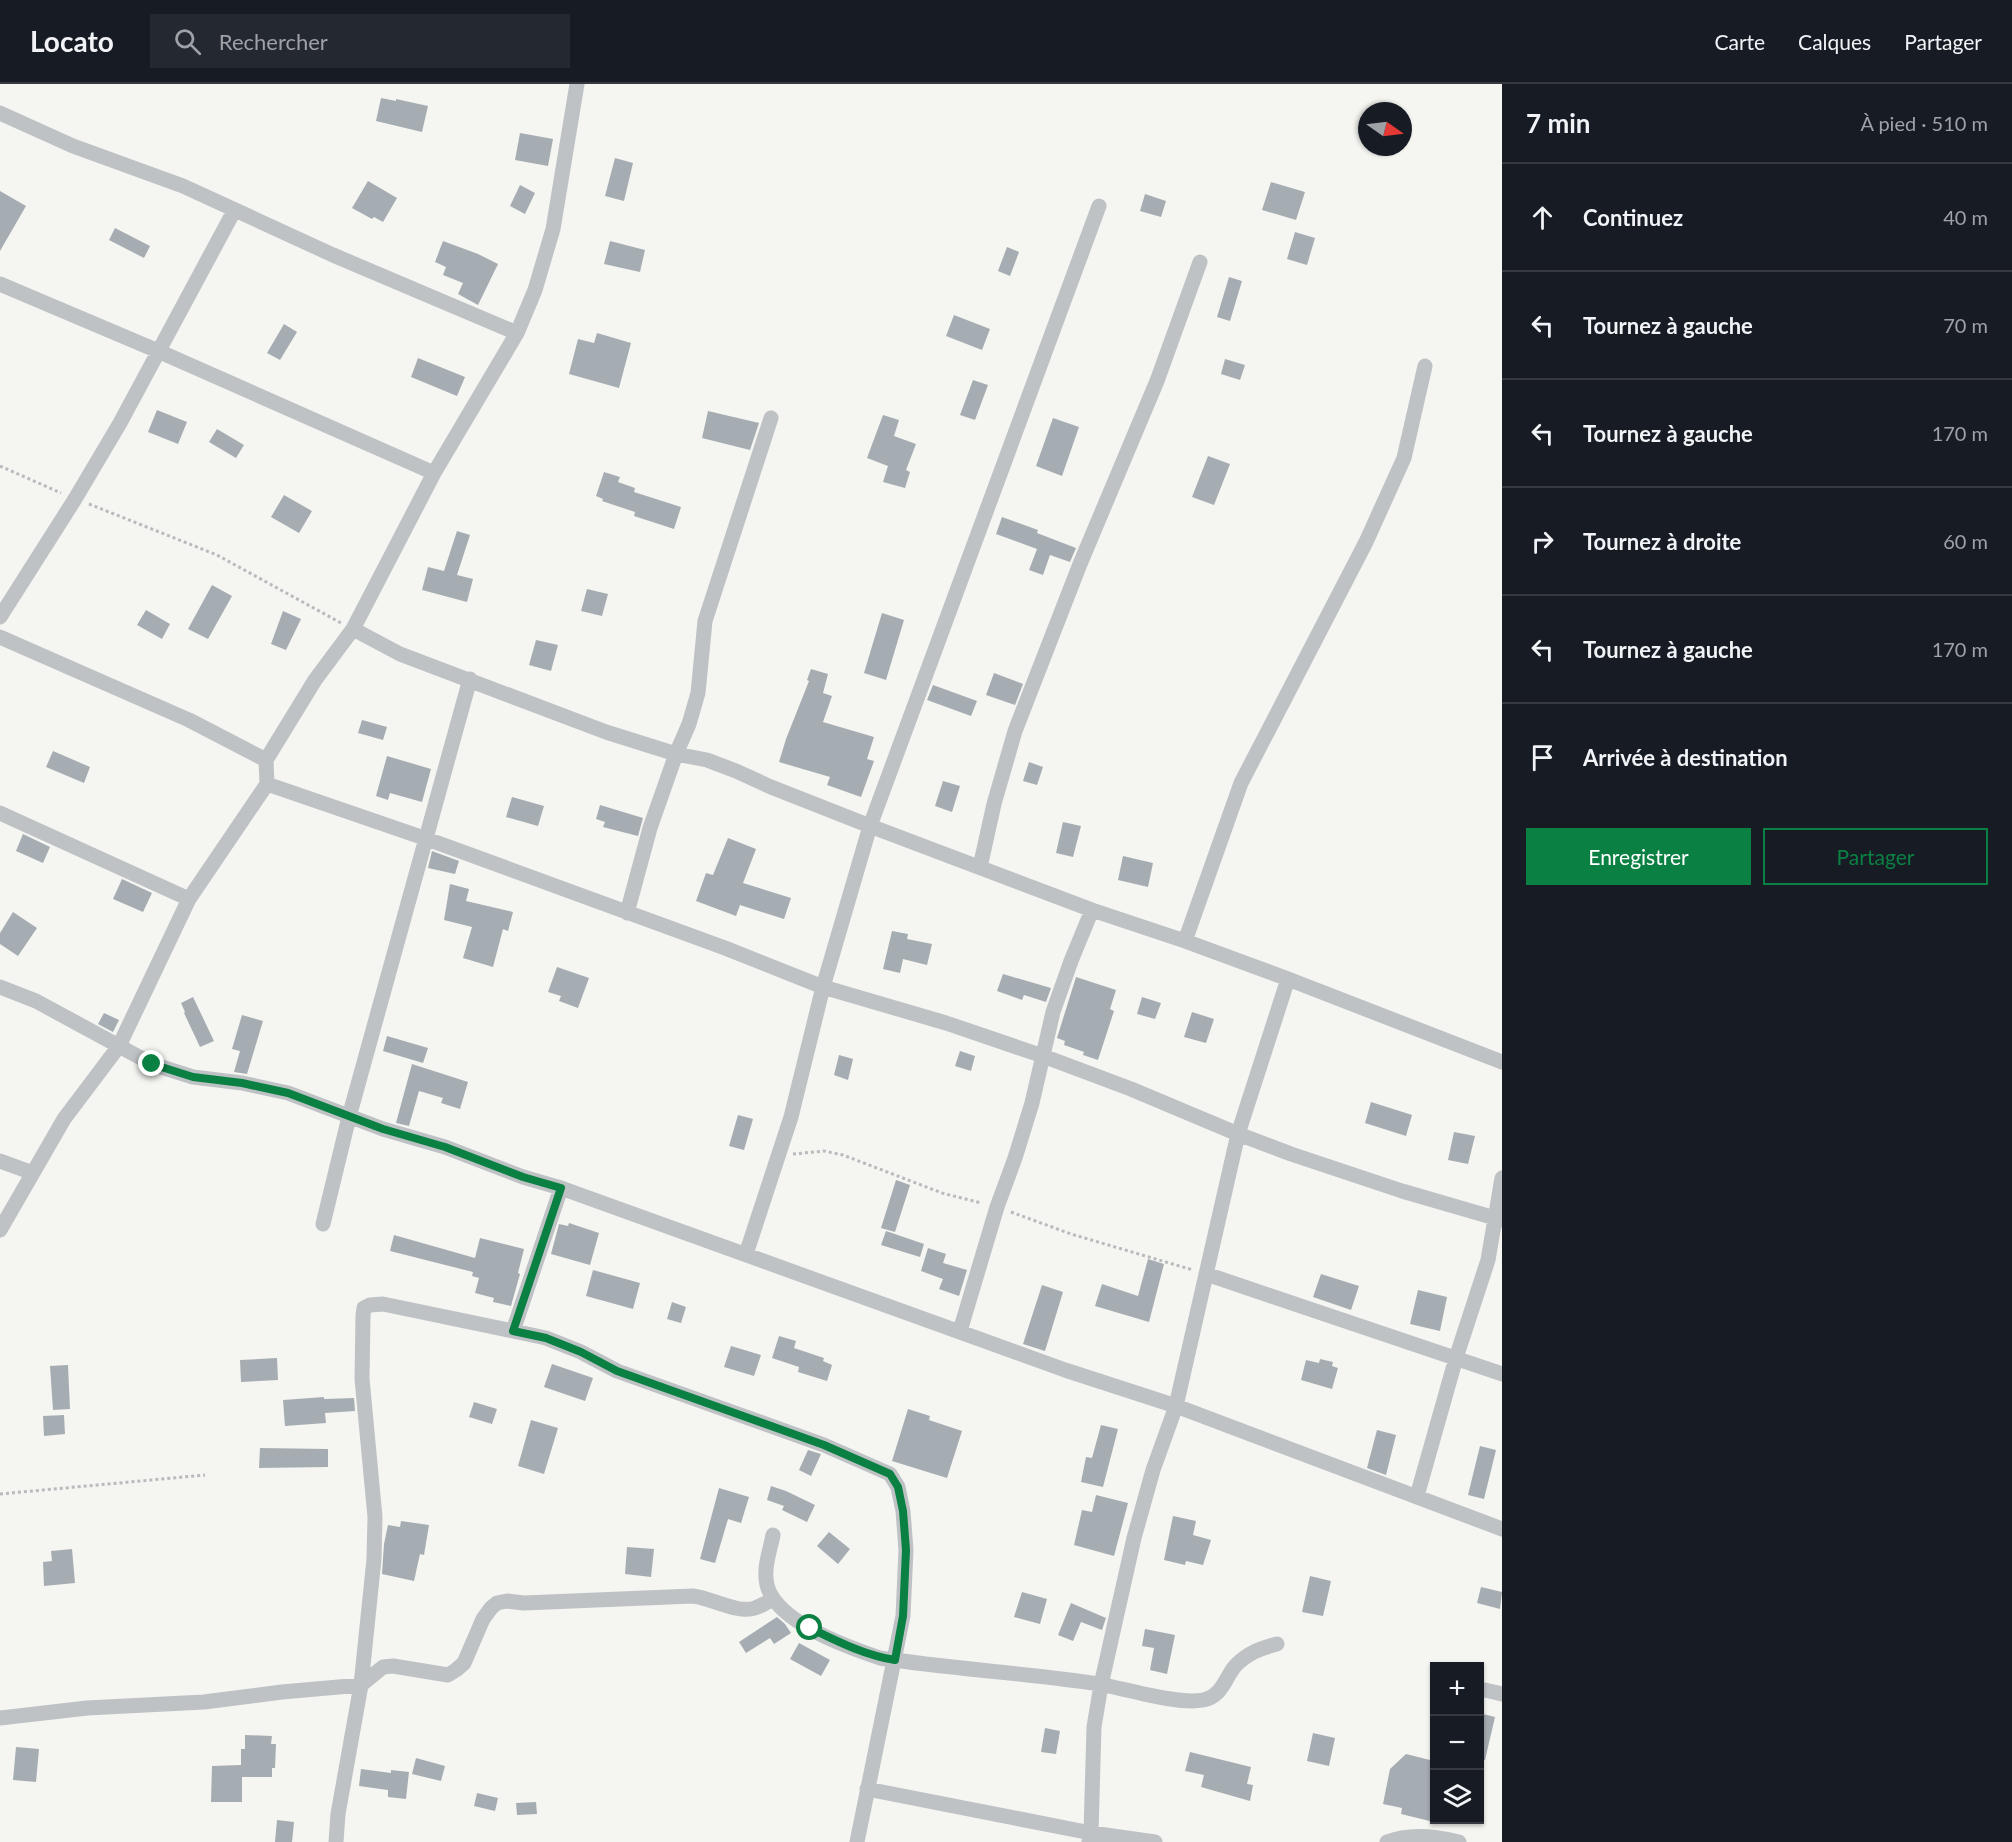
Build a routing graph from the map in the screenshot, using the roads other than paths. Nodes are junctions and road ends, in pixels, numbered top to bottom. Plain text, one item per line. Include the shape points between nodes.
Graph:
1 (577, 84) edge
2 (0, 113) edge
3 (1099, 206) dead end
4 (234, 211) junction
5 (1200, 262) dead end
6 (0, 284) edge
7 (517, 333) junction
8 (158, 351) junction
9 (1425, 366) dead end
10 (771, 418) dead end
11 (434, 473) junction
12 (0, 616) edge
13 (353, 629) junction
14 (0, 637) edge
15 (470, 679) junction
16 (676, 754) junction
17 (266, 760) junction
18 (267, 784) junction
19 (0, 813) edge
20 (870, 826) junction
21 (427, 839) junction
22 (980, 867) junction
23 (189, 898) junction
24 (1092, 910) junction
25 (627, 913) junction
26 (1185, 941) junction
27 (1287, 979) junction
28 (0, 987) edge
29 (823, 987) junction
30 (119, 1046) junction
31 (1042, 1056) junction
32 (1502, 1062) edge
33 (350, 1117) junction
34 (1238, 1134) junction
35 (0, 1161) edge
36 (33, 1173) junction
37 (1502, 1178) edge
38 (561, 1188) junction
39 (1499, 1219) edge
40 (323, 1224) dead end
41 (0, 1230) edge
42 (746, 1254) junction
43 (1206, 1274) junction
44 (513, 1331) junction
45 (960, 1331) junction
46 (1456, 1358) junction
47 (1502, 1374) edge
48 (1176, 1406) junction
49 (1417, 1496) junction
50 (1502, 1528) edge
51 (773, 1535) dead end
52 (773, 1599) junction
53 (1276, 1644) dead end
54 (895, 1660) junction
55 (361, 1685) junction
56 (1101, 1685) junction
57 (1485, 1690) dead end
58 (1502, 1694) edge
59 (0, 1718) edge
60 (867, 1789) junction
61 (1090, 1838) edge
62 (336, 1842) edge
63 (857, 1842) edge
64 (1155, 1842) edge
65 (1387, 1842) edge
66 (1459, 1842) edge

1 - 7 street via 553,229
2 - 4 street via 73,146 183,186
3 - 20 street
4 - 7 street
4 - 8 street
5 - 22 street via 1157,381 1015,731
6 - 8 street
7 - 11 street
8 - 11 street
8 - 12 street via 75,499
9 - 26 street via 1404,458 1366,542 1241,783
10 - 16 street via 705,621 698,693
11 - 13 street
13 - 15 street via 399,654
13 - 17 street via 315,680
14 - 17 street via 189,720
15 - 16 street via 606,732
15 - 21 street
16 - 20 street via 707,760
16 - 25 street via 650,828
17 - 18 street
18 - 21 street
18 - 23 street
19 - 23 street
20 - 22 street
20 - 29 street
21 - 25 street
21 - 33 street
22 - 24 street
23 - 30 street
24 - 26 street
24 - 31 street via 1053,1012
25 - 29 street
26 - 27 street
27 - 32 street
27 - 34 street
28 - 30 street via 36,1001
29 - 31 street
29 - 42 street via 791,1117
30 - 33 street via 152,1064 193,1077 288,1093
30 - 36 street via 64,1119
31 - 34 street
31 - 45 street via 1032,1103
33 - 38 street
33 - 40 street
34 - 39 street via 1381,1184
34 - 43 street
35 - 36 street
36 - 41 street
37 - 39 street
38 - 42 street
38 - 44 street
39 - 46 street
42 - 45 street
43 - 46 street
43 - 48 street
44 - 54 street via 546,1338 617,1371 824,1445 890,1474 898,1487 906,1550 903,1616
44 - 55 street via 383,1304 364,1308 362,1379 375,1517
45 - 48 street
46 - 47 street
46 - 49 street
48 - 49 street
48 - 56 street via 1134,1538
49 - 50 street
51 - 52 street via 766,1568
52 - 54 street via 789,1615 834,1640
52 - 55 street via 753,1609 693,1596 497,1603 483,1619 470,1653 456,1670 447,1675 383,1667
53 - 56 street via 1243,1659 1220,1691 1201,1701
54 - 56 street
54 - 60 street
55 - 59 street
55 - 62 street
56 - 61 street via 1094,1728
57 - 58 street
60 - 61 street
60 - 63 street
61 - 64 street
65 - 66 street via 1436,1836

